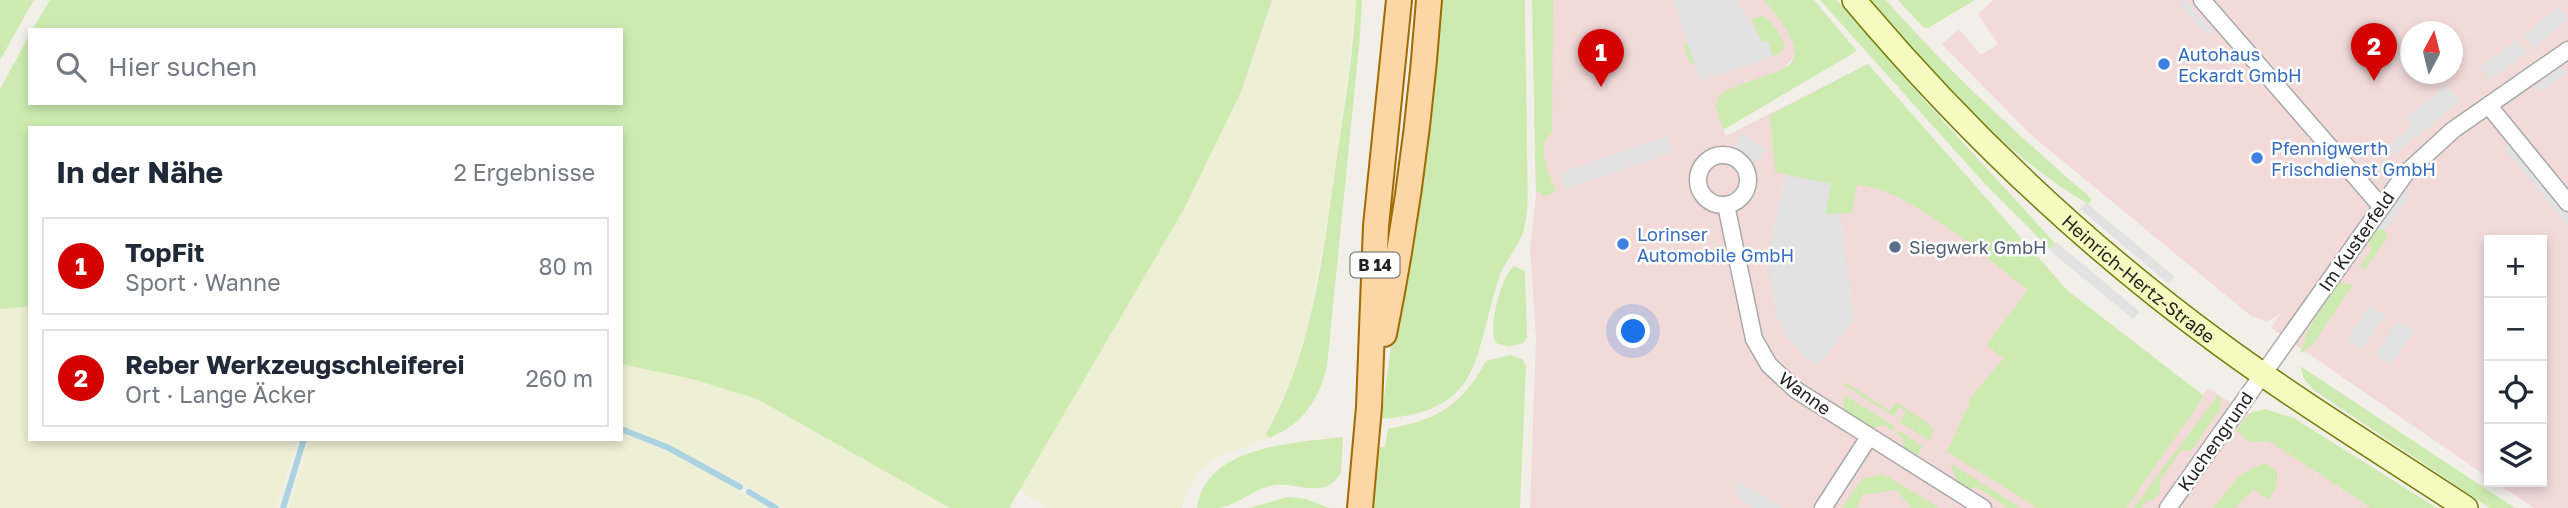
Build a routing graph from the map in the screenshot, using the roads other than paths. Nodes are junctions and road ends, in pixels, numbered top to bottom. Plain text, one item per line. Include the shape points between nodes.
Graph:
1 (1399, 0) edge
2 (1429, 0) edge
3 (1854, 0) edge
4 (2202, 0) edge
5 (2568, 50) edge
6 (2489, 106) junction
7 (2568, 204) edge
8 (1726, 205) dead end
9 (2380, 205) junction
10 (2262, 375) junction
11 (1369, 407) junction
12 (1868, 436) junction
13 (1360, 508) edge
14 (1823, 508) edge
15 (1983, 508) edge
16 (2168, 508) edge
17 (2466, 508) edge

1 - 11 main road, B 14 via 1376,226
2 - 11 main road, B 14 via 1397,267
3 - 10 main road, Heinrich-Hertz-Straße via 2001,157 2122,265
4 - 9 street
5 - 6 street, Im Kusterfeld
6 - 7 street
6 - 9 street, Im Kusterfeld via 2438,142
8 - 12 street, Wanne via 1754,339 1761,352 1796,390
9 - 10 street, Im Kusterfeld
10 - 16 street, Kuchengrund
10 - 17 main road, Heinrich-Hertz-Straße
11 - 13 main road, B 14
12 - 14 street
12 - 15 street, Wanne

